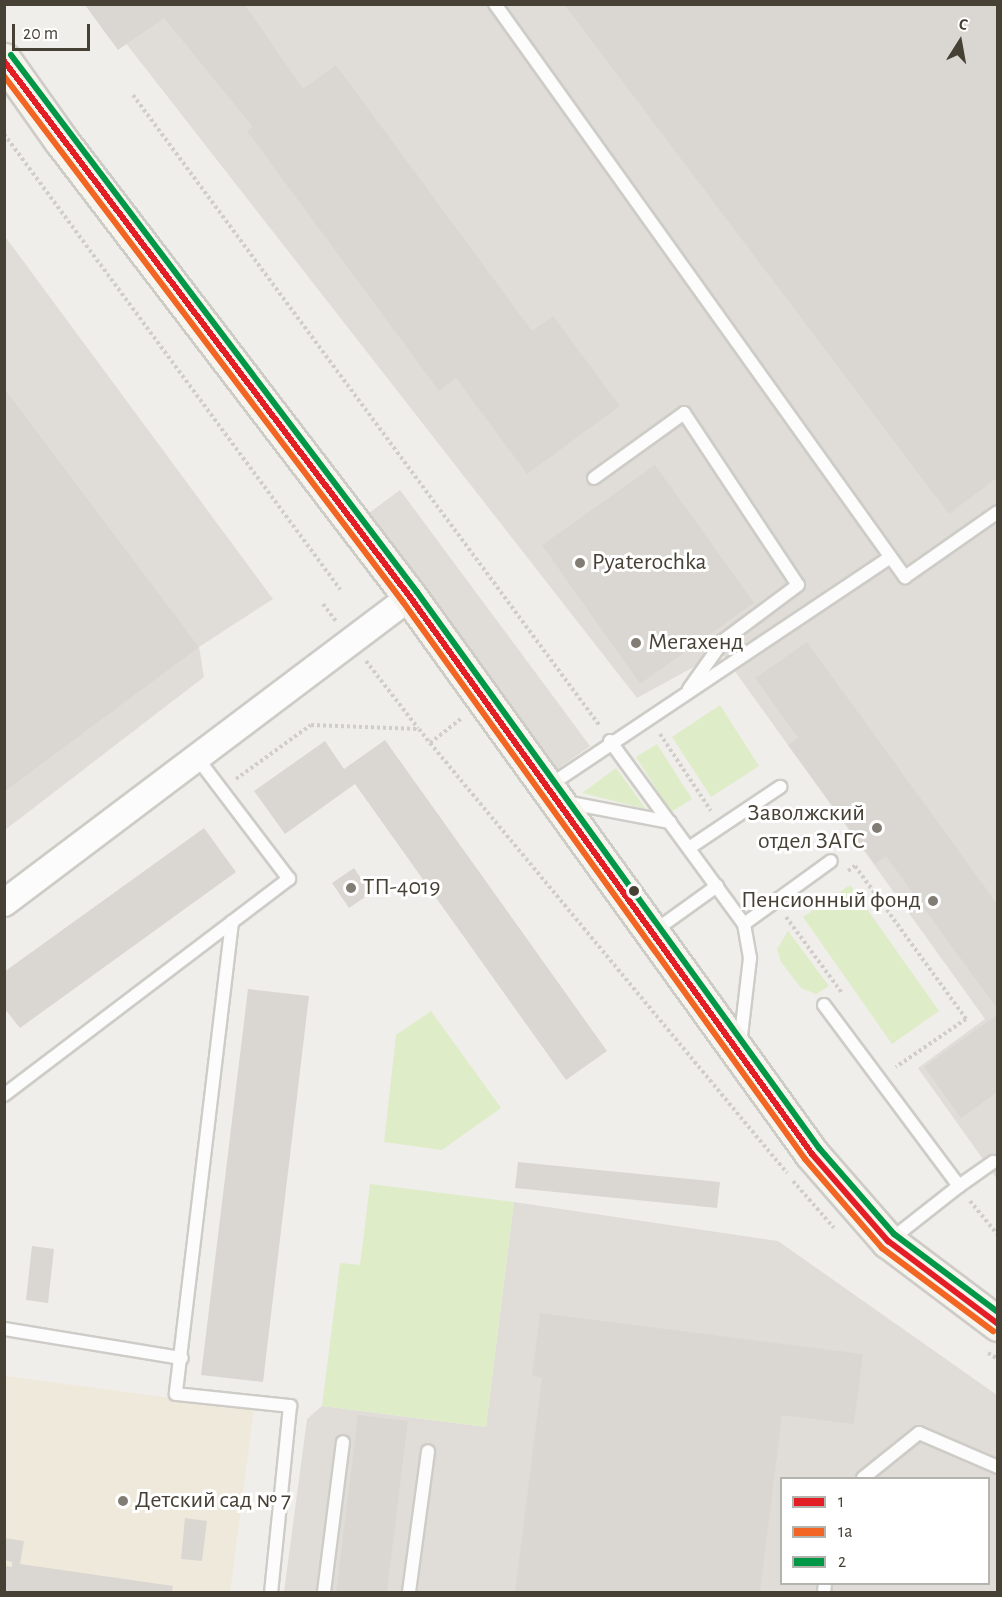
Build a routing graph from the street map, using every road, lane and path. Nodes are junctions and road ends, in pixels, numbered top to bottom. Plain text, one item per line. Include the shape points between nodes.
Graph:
1 (495, 4) edge
2 (4, 60) edge
3 (133, 95) dead end
4 (4, 134) edge
5 (594, 478) dead end
6 (998, 512) edge
7 (890, 556) junction
8 (340, 589) dead end
9 (410, 597) junction
10 (323, 604) dead end
11 (351, 642) junction
12 (689, 689) junction
13 (648, 716) junction
14 (463, 718) dead end
15 (419, 729) junction
16 (610, 741) junction
17 (430, 743) junction
18 (198, 759) junction
19 (780, 787) dead end
20 (220, 790) junction
21 (551, 794) junction
22 (670, 822) junction
23 (721, 826) junction
24 (689, 848) junction
25 (831, 861) dead end
26 (846, 873) dead end
27 (717, 886) junction
28 (775, 902) junction
29 (4, 903) edge
30 (795, 910) dead end
31 (786, 916) junction
32 (232, 922) junction
33 (744, 924) junction
34 (652, 933) junction
35 (848, 1002) dead end
36 (824, 1005) dead end
37 (739, 1054) junction
38 (890, 1059) dead end
39 (4, 1095) edge
40 (993, 1162) dead end
41 (959, 1186) junction
42 (998, 1235) edge
43 (842, 1236) dead end
44 (888, 1241) junction
45 (4, 1329) edge
46 (988, 1335) edge
47 (182, 1358) junction
48 (998, 1359) edge
49 (343, 1442) dead end
50 (428, 1451) dead end
51 (998, 1467) edge
52 (865, 1477) edge
53 (271, 1593) edge
54 (324, 1593) edge
55 (409, 1593) edge

1 - 7 lane
2 - 9 street via 60,140
3 - 16 path
4 - 8 path
5 - 12 lane via 684,413 798,585 723,641
6 - 7 lane via 905,577
7 - 12 lane
9 - 11 street
9 - 21 street
10 - 11 path
11 - 15 path
11 - 18 street
12 - 13 lane
13 - 16 lane
13 - 23 path
14 - 17 path
15 - 17 path
15 - 20 path via 311,725
16 - 21 lane
16 - 22 lane
17 - 43 path
18 - 20 lane
18 - 29 street
19 - 23 lane
20 - 32 lane via 289,879
21 - 22 lane
21 - 34 street
22 - 24 lane
23 - 24 lane
24 - 27 lane
25 - 28 lane
26 - 38 path via 855,866 966,1019 897,1069
27 - 33 lane
27 - 34 lane
28 - 31 path
28 - 33 lane
30 - 31 path
31 - 35 path
32 - 39 lane
32 - 47 lane
33 - 37 lane via 750,958
34 - 37 street
36 - 41 lane
37 - 44 street via 812,1154
40 - 41 lane
41 - 42 path
41 - 44 lane
44 - 46 street
45 - 47 lane
46 - 48 path
47 - 53 lane via 176,1394 290,1406
49 - 54 lane
50 - 55 lane
51 - 52 lane via 920,1433

